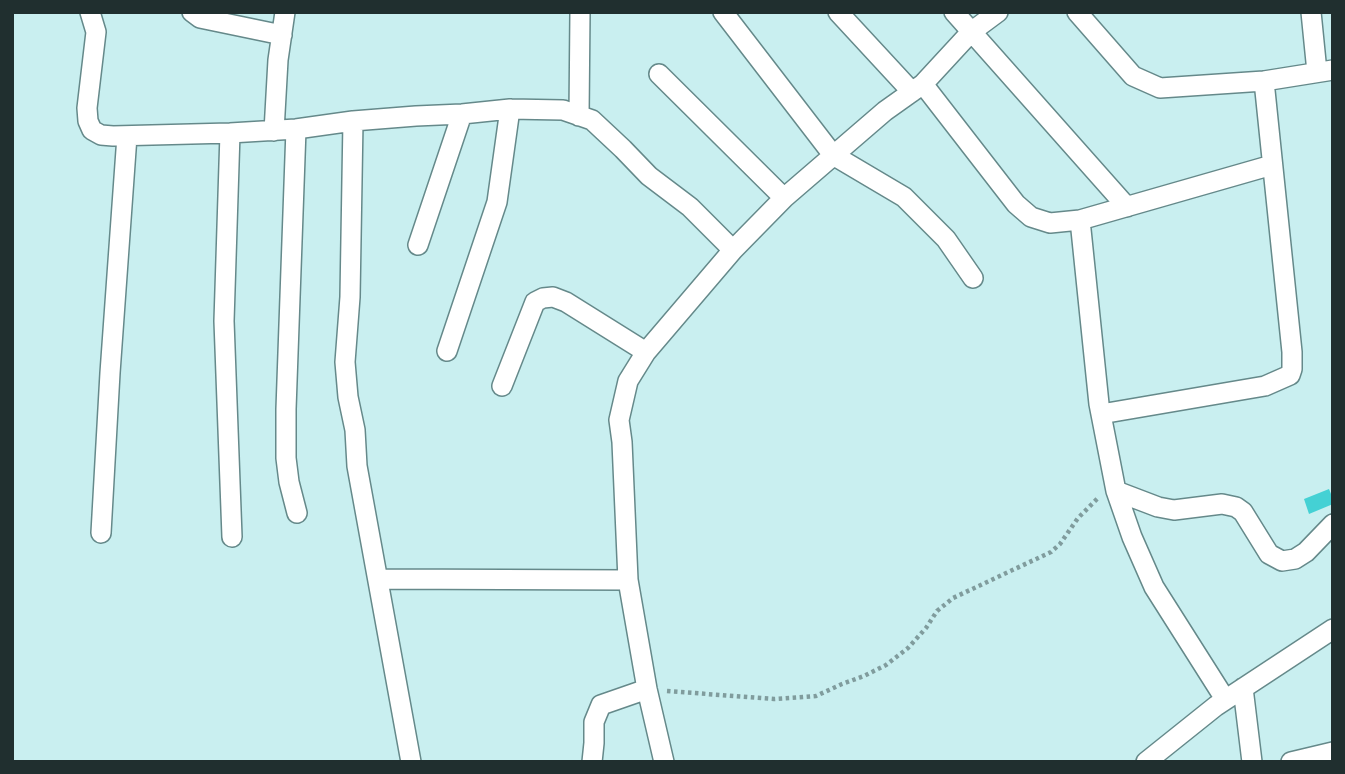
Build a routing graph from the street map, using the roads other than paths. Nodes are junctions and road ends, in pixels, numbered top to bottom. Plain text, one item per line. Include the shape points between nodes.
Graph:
1 (90, 12) edge
2 (192, 12) edge
3 (285, 12) edge
4 (580, 12) edge
5 (723, 12) edge
6 (838, 12) edge
7 (954, 12) edge
8 (998, 12) edge
9 (1077, 12) edge
10 (1311, 12) edge
11 (971, 33) junction
12 (282, 35) junction
13 (1325, 71) edge
14 (659, 74) dead end
15 (1264, 81) junction
16 (918, 88) junction
17 (510, 109) junction
18 (462, 114) junction
19 (579, 116) junction
20 (353, 121) junction
21 (296, 129) junction
22 (274, 131) junction
23 (230, 133) junction
24 (127, 136) junction
25 (833, 155) junction
26 (1272, 165) junction
27 (784, 198) junction
28 (1127, 207) junction
29 (1080, 220) junction
30 (418, 245) dead end
31 (733, 250) junction
32 (973, 278) dead end
33 (447, 351) dead end
34 (646, 352) junction
35 (502, 386) dead end
36 (1101, 414) junction
37 (1114, 487) junction
38 (298, 513) dead end
39 (1333, 524) edge
40 (102, 533) dead end
41 (232, 537) dead end
42 (379, 579) junction
43 (628, 580) junction
44 (1333, 629) edge
45 (1243, 688) junction
46 (647, 689) junction
47 (1225, 699) junction
48 (1333, 751) edge
49 (411, 762) edge
50 (592, 762) edge
51 (664, 762) edge
52 (1146, 762) edge
53 (1252, 762) edge
54 (1291, 762) edge

1 - 24 street via 96,32 88,121 101,135
2 - 12 street via 200,19
3 - 12 street
4 - 19 street
5 - 25 street
6 - 16 street
7 - 11 street
8 - 11 street
9 - 15 street via 1133,76 1160,88
10 - 13 street
11 - 16 street
11 - 28 street
12 - 22 street
13 - 15 street
14 - 27 street
15 - 26 street
16 - 25 street
16 - 29 street via 1031,217 1050,223
17 - 18 street
17 - 19 street via 563,110
17 - 33 street via 497,202
18 - 20 street
18 - 30 street
19 - 31 street via 592,120
20 - 21 street
20 - 42 street via 351,297 345,362 357,466
21 - 22 street
21 - 38 street via 286,458
22 - 23 street
23 - 24 street
23 - 41 street via 224,321
24 - 40 street
25 - 27 street
25 - 32 street via 904,197 946,239
26 - 28 street
26 - 36 street via 1292,352 1290,376 1265,386
27 - 31 street
28 - 29 street
29 - 36 street
31 - 34 street
34 - 35 street via 566,302 543,298 535,302
34 - 43 street via 628,382 619,420
36 - 37 street
37 - 39 street via 1174,510 1222,503 1236,507 1244,512 1269,554 1282,561 1306,552
37 - 47 street via 1154,587
42 - 43 street
42 - 49 street
43 - 46 street
44 - 45 street
45 - 47 street
45 - 53 street
46 - 50 street via 601,705 594,722
46 - 51 street
47 - 52 street
48 - 54 street

